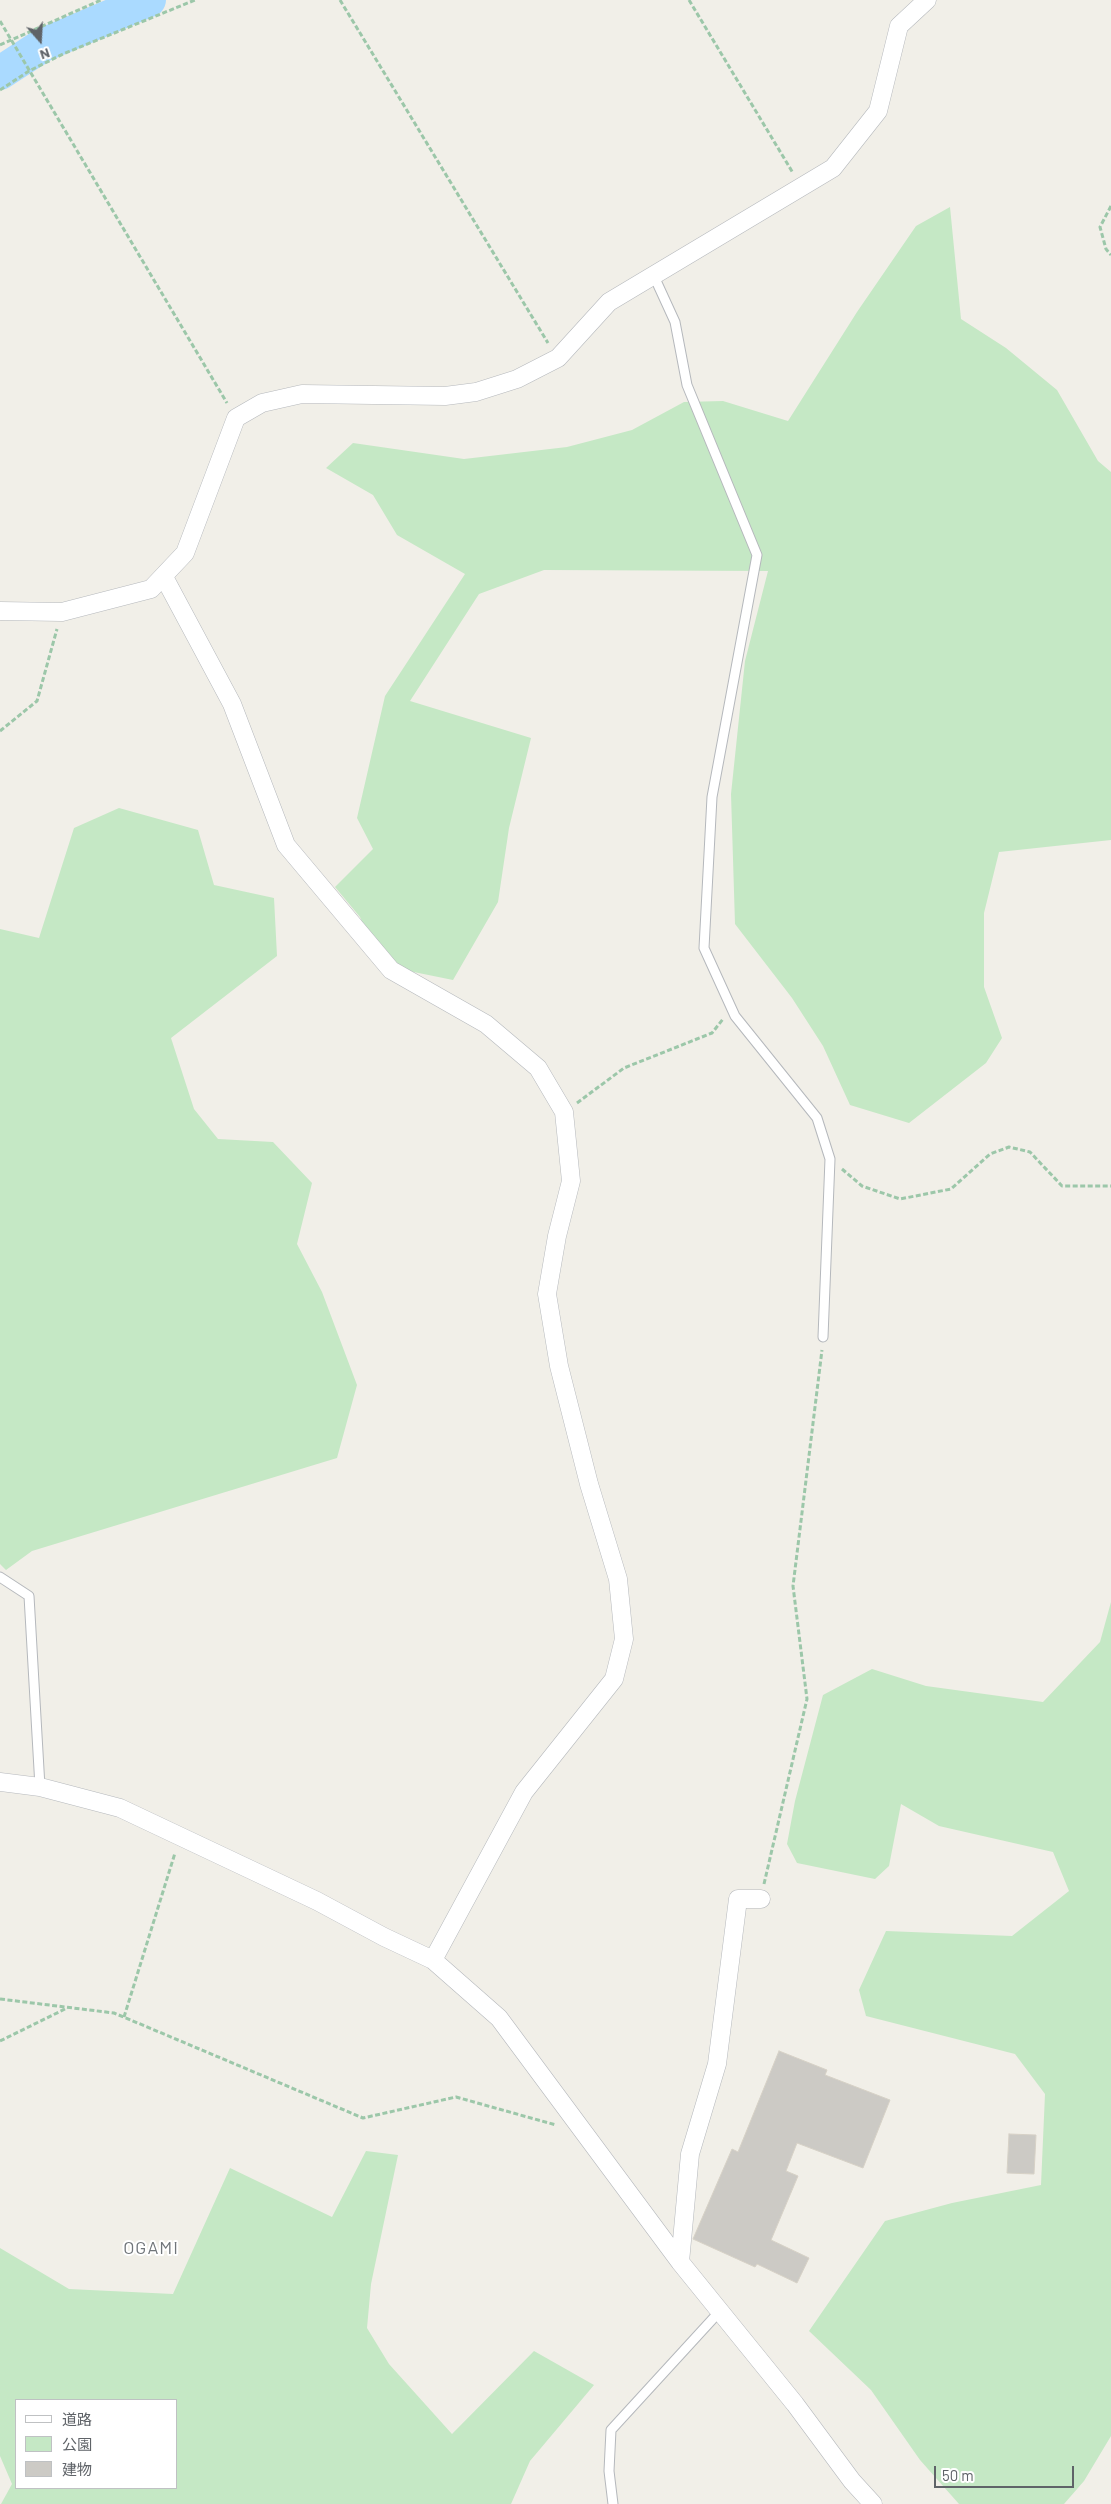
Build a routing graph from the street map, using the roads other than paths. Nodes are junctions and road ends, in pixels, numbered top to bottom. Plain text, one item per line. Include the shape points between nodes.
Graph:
1 (927, 0) edge
2 (653, 274) junction
3 (164, 577) junction
4 (0, 611) edge
5 (823, 1337) road end
6 (0, 1577) edge
7 (0, 1782) edge
8 (40, 1787) junction
9 (761, 1899) road end
10 (433, 1960) junction
11 (680, 2262) junction
12 (720, 2311) junction
13 (613, 2504) edge
14 (873, 2504) edge

1 - 2 street via 899,26 878,111 833,168
2 - 3 street via 610,302 558,358 517,379 476,392 445,396 302,394 262,403 236,418 185,553
2 - 5 lane via 675,322 687,385 757,555 712,797 704,948 732,1008 817,1118 830,1159
3 - 4 street via 151,589 62,612
3 - 10 street via 232,704 286,844 392,970 486,1024 538,1068 564,1112 571,1181 547,1294 559,1366 589,1484 618,1579 624,1639 614,1679 524,1792
6 - 8 lane via 29,1596
7 - 8 street
8 - 10 street via 120,1808
9 - 11 street via 738,1899 717,2064 690,2154
10 - 11 street via 499,2018
11 - 12 street
12 - 13 lane via 611,2430 608,2471
12 - 14 street

